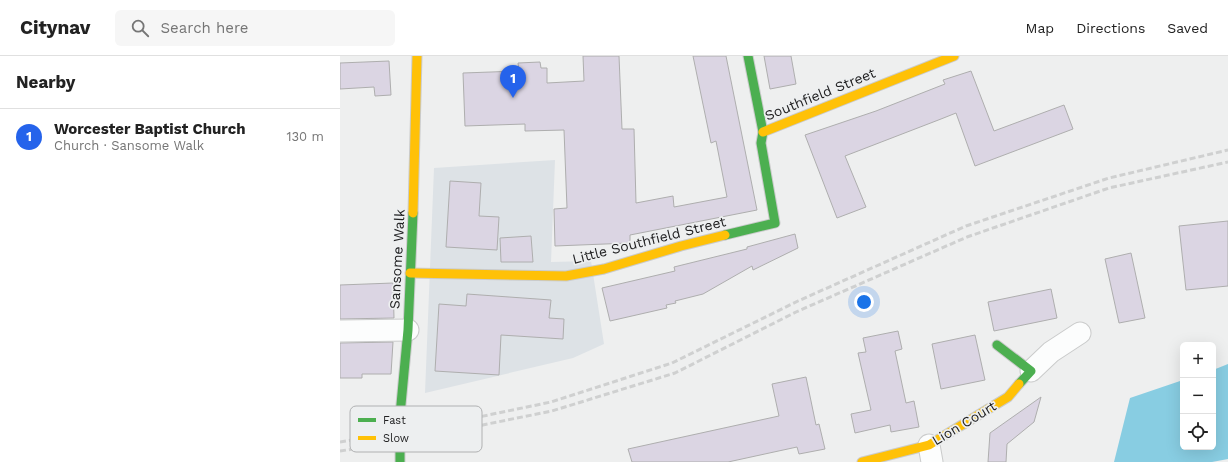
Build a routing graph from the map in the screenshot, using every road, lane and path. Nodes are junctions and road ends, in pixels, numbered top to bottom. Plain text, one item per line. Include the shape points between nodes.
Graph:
1 (417, 56) edge
2 (748, 56) edge
3 (954, 56) edge
4 (764, 132) junction
5 (410, 274) junction
6 (408, 330) junction
7 (340, 331) edge
8 (1080, 333) dead end
9 (997, 345) dead end
10 (1031, 371) junction
11 (401, 406) edge
12 (931, 454) edge
13 (862, 462) edge

1 - 5 street, Sansome Walk
2 - 4 street
3 - 4 street, Southfield Street
4 - 5 street, Little Southfield Street via 761,143 775,223 681,246 604,269 566,276
5 - 6 street, Sansome Walk
6 - 7 street
6 - 11 street, Sansome Walk
8 - 10 street, Lion Court via 1050,352
9 - 10 street
10 - 12 street, Lion Court via 1008,396
12 - 13 street, Lion Court

